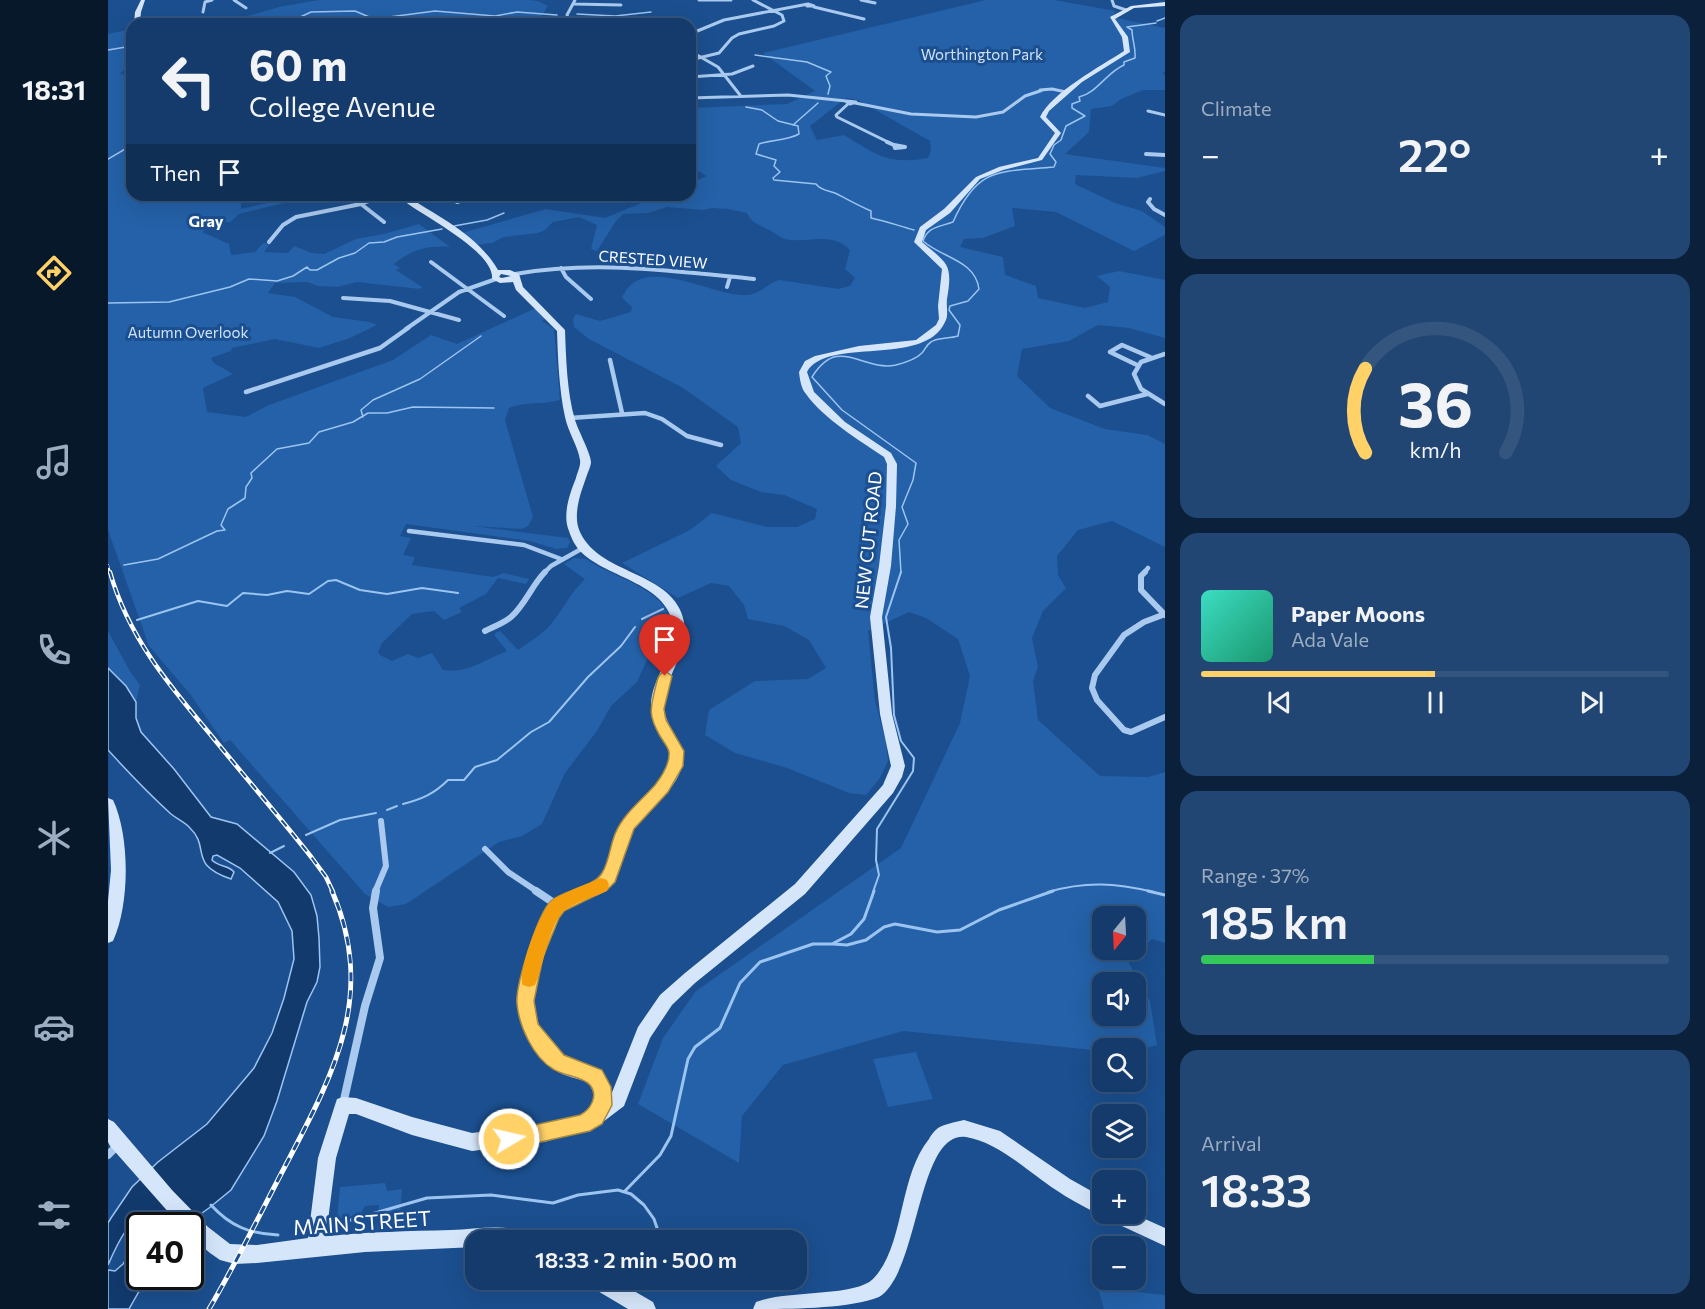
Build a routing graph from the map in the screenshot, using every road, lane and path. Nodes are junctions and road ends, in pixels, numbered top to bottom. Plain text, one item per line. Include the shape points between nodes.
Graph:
1 (143, 0) edge
2 (212, 0) edge
3 (234, 0) edge
4 (699, 0) edge
5 (731, 0) edge
6 (753, 0) edge
7 (861, 0) edge
8 (1112, 0) edge
9 (575, 2) edge
10 (875, 3) dead end
11 (1165, 4) edge
12 (621, 6) dead end
13 (246, 8) dead end
14 (1126, 10) junction
15 (203, 12) dead end
16 (775, 12) junction
17 (138, 18) edge
18 (569, 18) edge
19 (864, 19) dead end
20 (696, 32) edge
21 (696, 54) edge
22 (704, 57) junction
23 (696, 59) edge
24 (753, 66) dead end
25 (726, 75) junction
26 (696, 77) edge
27 (1066, 92) junction
28 (740, 95) junction
29 (696, 98) edge
30 (846, 103) junction
31 (1148, 111) dead end
32 (1165, 115) edge
33 (894, 145) dead end
34 (1146, 154) dead end
35 (1165, 155) edge
36 (1150, 199) dead end
37 (369, 201) edge
38 (409, 201) edge
39 (460, 201) edge
40 (457, 202) dead end
41 (361, 204) junction
42 (1165, 215) edge
43 (384, 222) dead end
44 (269, 242) dead end
45 (431, 262) dead end
46 (493, 265) junction
47 (561, 268) junction
48 (512, 274) junction
49 (730, 277) junction
50 (498, 278) junction
51 (754, 279) dead end
52 (727, 287) dead end
53 (466, 288) junction
54 (519, 288) junction
55 (344, 298) dead end
56 (591, 299) dead end
57 (432, 311) junction
58 (504, 316) dead end
59 (459, 320) dead end
60 (1165, 354) edge
61 (1150, 357) junction
62 (612, 362) dead end
63 (1137, 364) junction
64 (246, 392) dead end
65 (1147, 394) junction
66 (1088, 396) dead end
67 (1165, 404) edge
68 (622, 413) junction
69 (570, 418) junction
70 (721, 445) dead end
71 (409, 531) dead end
72 (583, 548) junction
73 (561, 559) junction
74 (1148, 568) dead end
75 (1165, 615) edge
76 (485, 631) dead end
77 (1165, 717) edge
78 (108, 804) edge
79 (381, 820) dead end
80 (485, 849) dead end
81 (558, 906) junction
82 (108, 936) edge
83 (343, 1105) junction
84 (599, 1112) junction
85 (108, 1128) edge
86 (113, 1150) edge
87 (1092, 1201) edge
88 (1137, 1224) edge
89 (1165, 1237) edge
90 (465, 1239) edge
91 (316, 1247) junction
92 (615, 1290) edge
93 (646, 1309) edge
94 (763, 1309) edge

1 - 17 street
2 - 15 street via 205,2
3 - 13 street
4 - 5 street
6 - 16 street
7 - 10 street
8 - 14 street via 1114,6
9 - 12 street
9 - 18 street
11 - 14 street
14 - 27 street, NEW CUT ROAD via 1111,20 1125,37 1127,52
16 - 19 street via 807,6
16 - 20 street via 724,20
16 - 22 street via 784,16 783,22 738,34 722,52
21 - 22 street
22 - 23 street
22 - 25 street
24 - 25 street
25 - 26 street
25 - 28 street
27 - 30 street via 1043,90 1025,96 997,114 976,117 911,114 852,100
27 - 84 street, NEW CUT ROAD via 1043,115 1058,133 1044,155 978,178 920,234 920,245 946,269 943,319 935,330 908,345 859,349 818,358 808,363 803,372 810,394 842,424 888,455 892,464 890,521 876,625 886,714 898,766 895,777 800,889 666,1000 644,1033 618,1100
28 - 29 street
28 - 30 street via 788,95
30 - 33 street via 837,117
31 - 32 street
34 - 35 street
36 - 42 street via 1151,206
37 - 41 street
38 - 46 street via 462,237
39 - 40 street
41 - 43 street
41 - 44 street via 296,217
45 - 53 street
46 - 48 street
46 - 50 street
47 - 48 street, CRESTED VIEW
47 - 49 street, CRESTED VIEW via 603,265
47 - 56 street
48 - 50 street
48 - 54 street
49 - 51 street, CRESTED VIEW
49 - 52 street
50 - 53 street
50 - 54 street
53 - 57 street
53 - 58 street
54 - 69 street via 561,330
55 - 57 street via 390,301
57 - 59 street
57 - 64 street via 380,348
60 - 61 street
61 - 63 street
61 - 63 street via 1122,345 1110,352
62 - 68 street
63 - 65 street via 1135,380
65 - 66 street via 1100,406
65 - 67 street
68 - 69 street
68 - 70 street via 650,414 687,436
69 - 72 street via 586,462 575,490 572,512 575,537
71 - 73 street via 524,545
72 - 73 street
72 - 81 street via 606,565 654,587 676,613 681,632 657,709 677,759 671,776 629,824 610,877
73 - 76 street via 535,582 524,603 509,619
74 - 75 street via 1141,576 1141,590
75 - 77 street via 1144,622 1124,636 1095,675 1092,688 1097,700 1128,731
78 - 82 street via 117,863 116,897
79 - 83 street via 386,866 373,908 380,958
80 - 81 street via 508,872
81 - 84 street via 547,922 535,957 525,1001 526,1014 534,1035 553,1059 565,1067 589,1073 599,1082 603,1099
83 - 84 street via 472,1142 583,1124
83 - 91 street via 327,1158
85 - 86 street, MAIN STREET
86 - 91 street, MAIN STREET via 137,1166 205,1236 228,1254
87 - 94 street via 987,1134 972,1129 954,1130 939,1138 925,1158 906,1228 881,1284 860,1297
88 - 89 street
90 - 91 street, MAIN STREET
92 - 93 street

